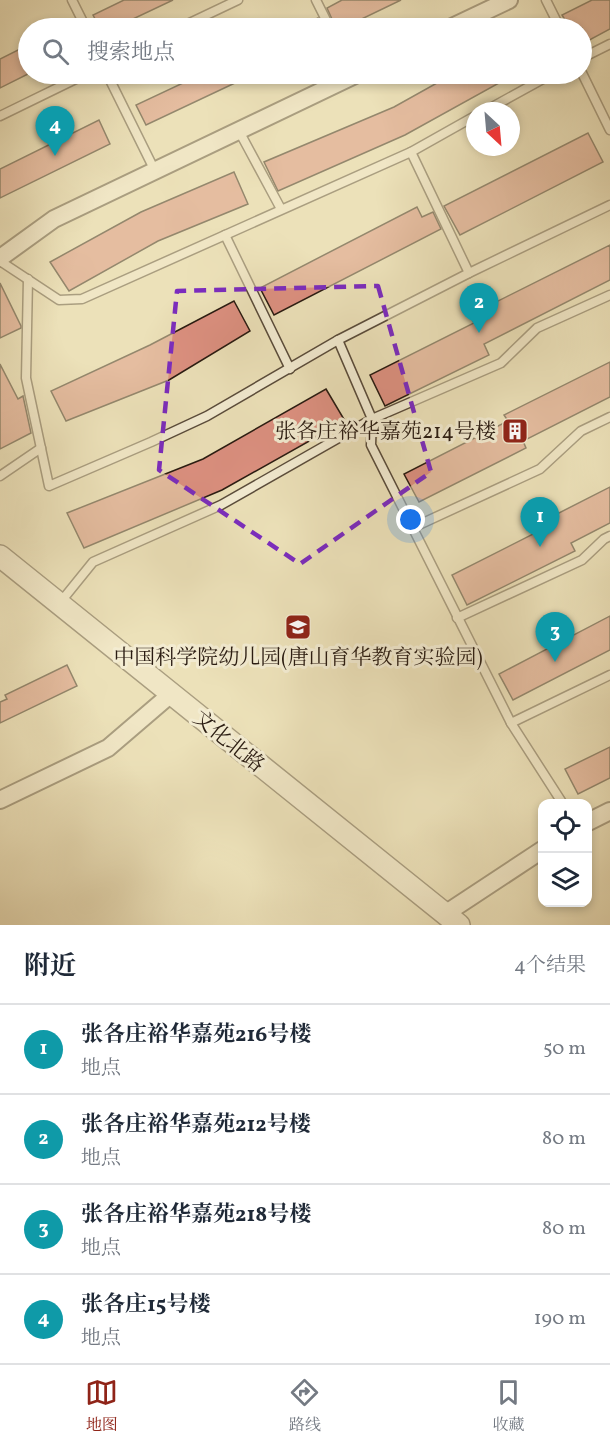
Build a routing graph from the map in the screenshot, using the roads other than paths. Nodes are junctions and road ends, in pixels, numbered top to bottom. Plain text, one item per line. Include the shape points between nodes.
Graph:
1 (72, 0) edge
2 (238, 0) edge
3 (316, 0) edge
4 (509, 0) edge
5 (546, 0) edge
6 (81, 18) edge
7 (200, 18) edge
8 (325, 18) edge
9 (471, 18) edge
10 (555, 18) edge
11 (610, 44) edge
12 (592, 53) edge
13 (66, 84) edge
14 (113, 84) edge
15 (335, 84) edge
16 (534, 84) edge
17 (587, 84) edge
18 (501, 102) edge
19 (0, 116) edge
20 (466, 121) edge
21 (610, 130) edge
22 (239, 131) junction
23 (411, 152) junction
24 (155, 171) junction
25 (610, 205) edge
26 (281, 209) junction
27 (225, 235) junction
28 (0, 260) edge
29 (469, 273) junction
30 (28, 279) junction
31 (610, 295) edge
32 (338, 340) junction
33 (290, 369) junction
34 (610, 417) edge
35 (372, 419) junction
36 (41, 448) junction
37 (0, 476) edge
38 (412, 528) junction
39 (610, 536) edge
40 (0, 556) edge
41 (59, 604) junction
42 (457, 618) junction
43 (610, 675) edge
44 (171, 694) junction
45 (511, 723) junction
46 (560, 799) edge
47 (0, 801) edge
48 (610, 811) edge
49 (592, 820) edge
50 (539, 853) edge
51 (452, 919) edge

1 - 6 lane
2 - 7 lane
3 - 8 lane
4 - 9 street
5 - 10 lane
11 - 12 lane
13 - 19 lane
14 - 24 lane
15 - 22 street
16 - 18 lane
17 - 21 lane
20 - 23 lane
22 - 24 street
22 - 26 lane
23 - 26 lane
23 - 29 lane
24 - 28 street via 54,219
25 - 29 lane
26 - 27 lane
27 - 30 lane via 82,299 59,300
27 - 33 lane
28 - 30 lane
29 - 32 lane
30 - 36 lane via 26,378
31 - 35 lane via 537,328 501,363
32 - 33 lane
32 - 35 lane
33 - 36 lane via 198,420 49,486
34 - 38 lane via 581,431 540,469
35 - 38 lane via 371,445
35 - 41 lane via 221,505 93,562
36 - 37 lane
38 - 42 lane
39 - 42 lane via 582,560
40 - 41 street, 文化北路
41 - 44 street, 文化北路
42 - 45 lane
43 - 45 lane
44 - 47 street via 108,748
44 - 51 street, 文化北路
45 - 46 lane
48 - 49 street
50 - 51 street

